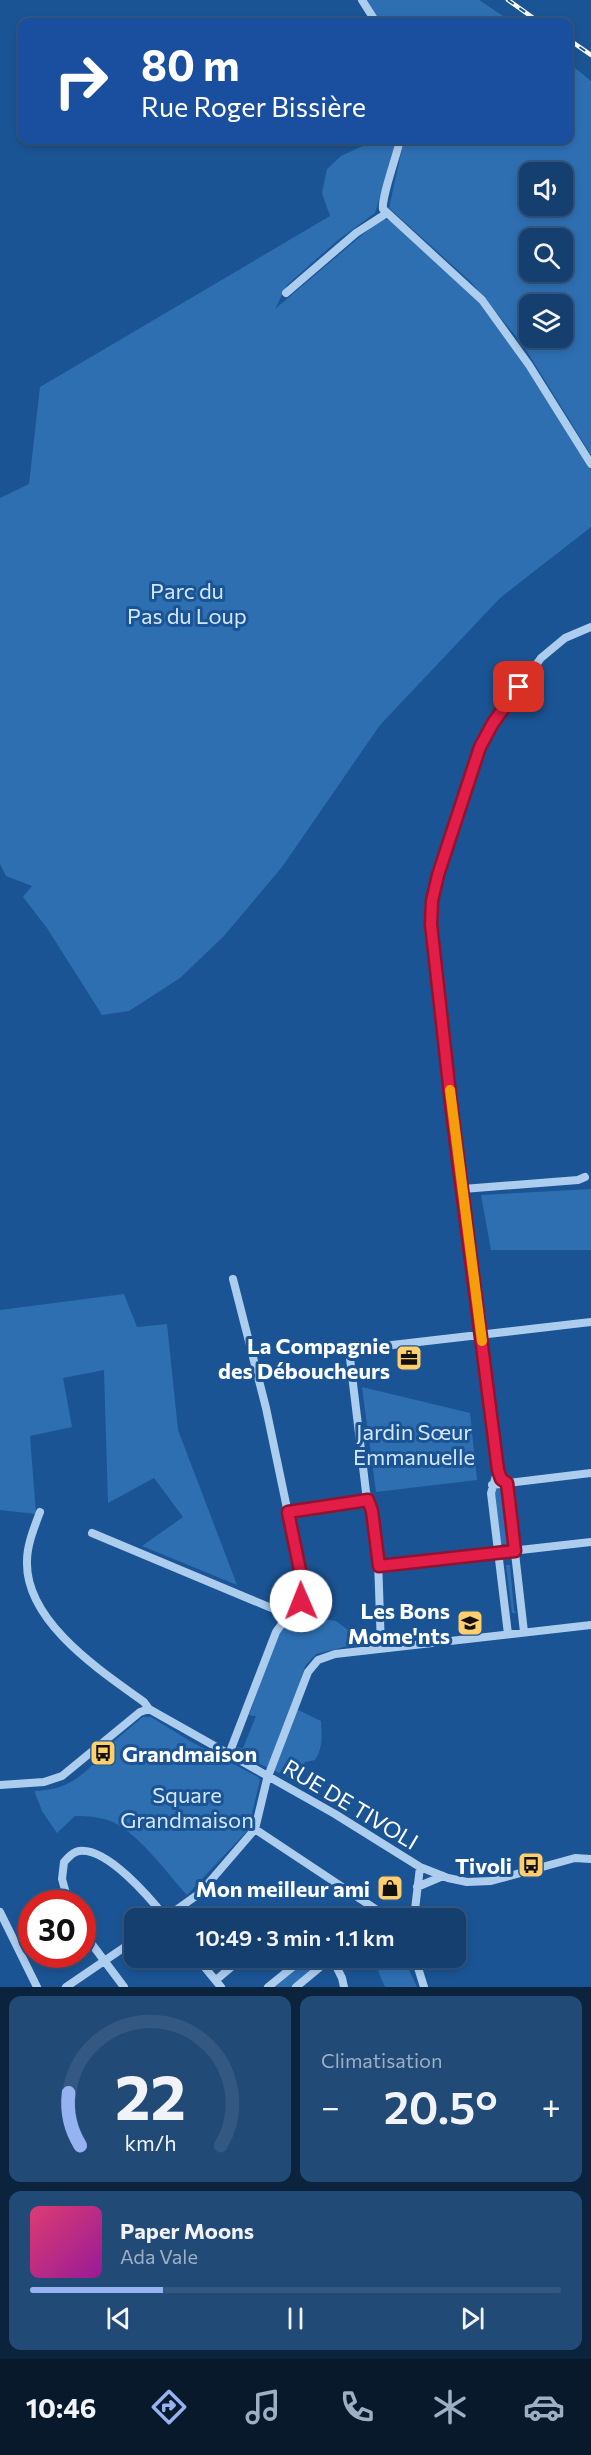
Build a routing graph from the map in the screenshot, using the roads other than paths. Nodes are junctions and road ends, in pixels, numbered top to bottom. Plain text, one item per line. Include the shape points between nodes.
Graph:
1 (362, 0) edge
2 (373, 18) edge
3 (399, 144) edge
4 (387, 213) junction
5 (286, 292) dead end
6 (591, 465) edge
7 (591, 627) edge
8 (585, 1177) dead end
9 (463, 1189) junction
10 (233, 1279) dead end
11 (591, 1322) edge
12 (482, 1335) junction
13 (498, 1470) junction
14 (591, 1473) edge
15 (507, 1483) junction
16 (492, 1485) junction
17 (368, 1500) junction
18 (40, 1512) dead end
19 (288, 1512) junction
20 (92, 1533) dead end
21 (591, 1542) edge
22 (515, 1551) junction
23 (498, 1552) junction
24 (379, 1566) junction
25 (286, 1618) junction
26 (591, 1625) edge
27 (524, 1632) junction
28 (508, 1634) junction
29 (381, 1648) junction
30 (149, 1709) junction
31 (229, 1754) junction
32 (269, 1776) junction
33 (0, 1785) edge
34 (255, 1829) junction
35 (591, 1858) edge
36 (420, 1867) junction
37 (443, 1876) junction
38 (417, 1887) junction
39 (65, 1890) edge
40 (157, 1908) edge
41 (180, 1908) edge
42 (376, 1908) edge
43 (415, 1908) edge
44 (0, 1912) edge
45 (124, 1948) edge
46 (96, 1951) edge
47 (104, 1962) junction
48 (205, 1968) edge
49 (233, 1968) edge
50 (291, 1968) edge
51 (319, 1968) edge
52 (336, 1968) edge
53 (418, 1968) edge
54 (218, 1984) edge
55 (37, 1987) edge
56 (66, 1987) edge
57 (124, 1987) edge
58 (267, 1987) edge
59 (296, 1987) edge
60 (344, 1987) edge
61 (424, 1987) edge

1 - 2 street
3 - 4 street via 382,205
4 - 5 street via 356,233
4 - 6 street via 482,300 529,365
7 - 9 street via 565,638 547,652 488,731 434,888 432,935
8 - 9 street
9 - 12 street
10 - 19 street
11 - 12 street
12 - 13 street
12 - 17 street via 349,1350
13 - 15 street
13 - 16 street
14 - 15 street
15 - 16 street
15 - 22 street
16 - 23 street
17 - 19 street
17 - 24 street
18 - 30 street, RUE DE TIVOLI via 27,1561 30,1586 40,1606 81,1654
19 - 25 street via 303,1593
20 - 25 street via 281,1612
21 - 22 street
22 - 23 street
22 - 27 street
23 - 24 street
23 - 28 street
24 - 29 street
25 - 31 street via 276,1632
26 - 27 street
27 - 28 street
28 - 29 street
29 - 32 street via 335,1654 313,1664
30 - 31 street, RUE DE TIVOLI
30 - 33 street via 140,1712 62,1776 44,1782
31 - 32 street, RUE DE TIVOLI
32 - 34 street
32 - 36 street, RUE DE TIVOLI
34 - 41 street via 200,1893
34 - 42 street
35 - 37 street via 575,1858 491,1881 467,1882
36 - 37 street
36 - 38 street, RUE DE TIVOLI
37 - 38 street, RUE DE TIVOLI
38 - 43 street, RUE DE TIVOLI
39 - 40 street via 64,1862 74,1853 90,1852 106,1858
44 - 55 street
45 - 47 street
46 - 47 street
47 - 56 street
47 - 57 street
48 - 54 street
49 - 54 street
50 - 58 street
51 - 59 street
52 - 60 street
53 - 61 street

